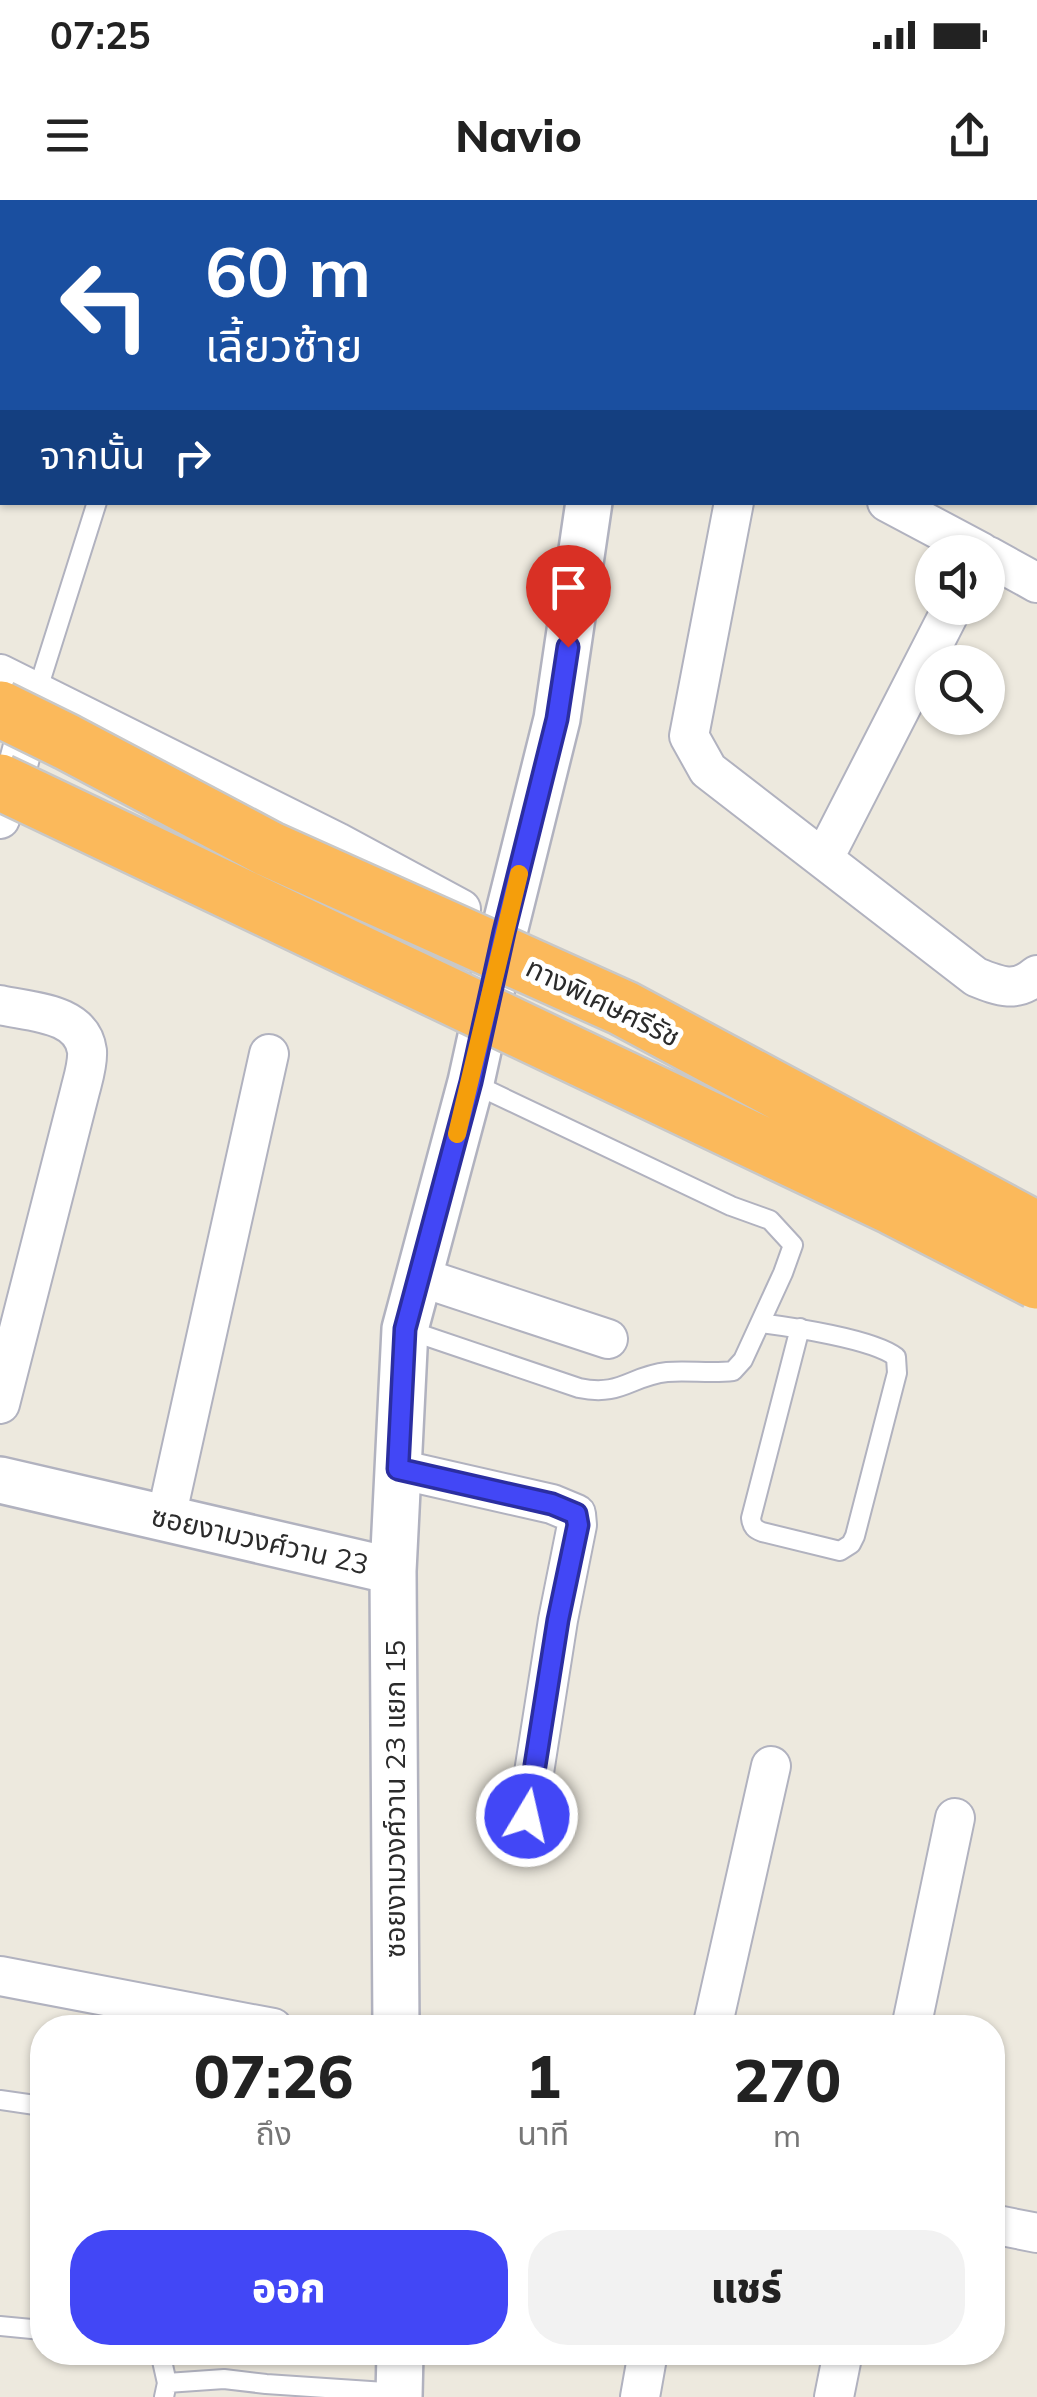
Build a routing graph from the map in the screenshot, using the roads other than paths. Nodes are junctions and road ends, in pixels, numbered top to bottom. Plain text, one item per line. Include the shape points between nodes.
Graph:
1 (96, 505) edge
2 (589, 505) edge
3 (733, 505) edge
4 (894, 505) edge
5 (949, 535) edge
6 (1005, 565) edge
7 (1037, 582) edge
8 (943, 625) edge
9 (0, 674) edge
10 (18, 700) edge
11 (0, 782) edge
12 (0, 818) edge
13 (824, 858) junction
14 (504, 932) junction
15 (1037, 975) edge
16 (0, 1005) edge
17 (269, 1054) dead end
18 (471, 1082) junction
19 (1037, 1203) edge
20 (1037, 1230) edge
21 (420, 1277) junction
22 (1037, 1281) edge
23 (760, 1323) junction
24 (800, 1328) junction
25 (405, 1329) junction
26 (608, 1339) dead end
27 (0, 1404) edge
28 (398, 1469) junction
29 (0, 1480) edge
30 (166, 1518) junction
31 (392, 1571) junction
32 (770, 1766) dead end
33 (527, 1816) dead end
34 (955, 1818) dead end
35 (0, 1976) edge
36 (205, 2015) edge
37 (396, 2015) edge
38 (715, 2015) edge
39 (913, 2015) edge
40 (0, 2100) edge
41 (30, 2104) edge
42 (1005, 2227) edge
43 (1037, 2233) edge
44 (0, 2326) edge
45 (30, 2329) edge
46 (162, 2365) edge
47 (646, 2365) edge
48 (840, 2365) edge
49 (400, 2381) edge
50 (166, 2390) edge
51 (640, 2397) edge
52 (834, 2397) edge

1 - 10 lane
2 - 14 street, ซอยงามวงศ์วาน 23 via 557,719
3 - 13 street via 689,736 708,770
4 - 5 street
6 - 7 street
8 - 13 street
9 - 10 street
10 - 12 street via 15,776
10 - 14 street via 337,842
10 - 20 highway, ทางพิเศษศรีรัช, bridge via 68,742 269,849 623,1008
11 - 22 highway, bridge
13 - 15 street via 976,977 1024,986
14 - 18 street, ซอยงามวงศ์วาน 23
14 - 19 street via 696,1038
16 - 27 street via 63,1019 82,1034 88,1054
17 - 30 street
18 - 21 street, ซอยงามวงศ์วาน 23
18 - 23 lane via 770,1220 793,1244
21 - 25 street, ซอยงามวงศ์วาน 23
21 - 26 street
23 - 24 lane
23 - 25 lane via 733,1371 663,1372 608,1392
24 - 24 lane via 884,1349 898,1364 856,1536 840,1551 752,1524
25 - 28 street, ซอยงามวงศ์วาน 23
28 - 31 street, ซอยงามวงศ์วาน 23
28 - 33 street via 576,1514
29 - 30 street, ซอยงามวงศ์วาน 23
30 - 31 street, ซอยงามวงศ์วาน 23
31 - 37 street, ซอยงามวงศ์วาน 23 แยก 15
32 - 38 street
34 - 39 street
35 - 36 street
40 - 41 lane
42 - 43 street
44 - 45 lane
46 - 50 lane
47 - 51 street
48 - 52 street
49 - 50 lane via 224,2380

